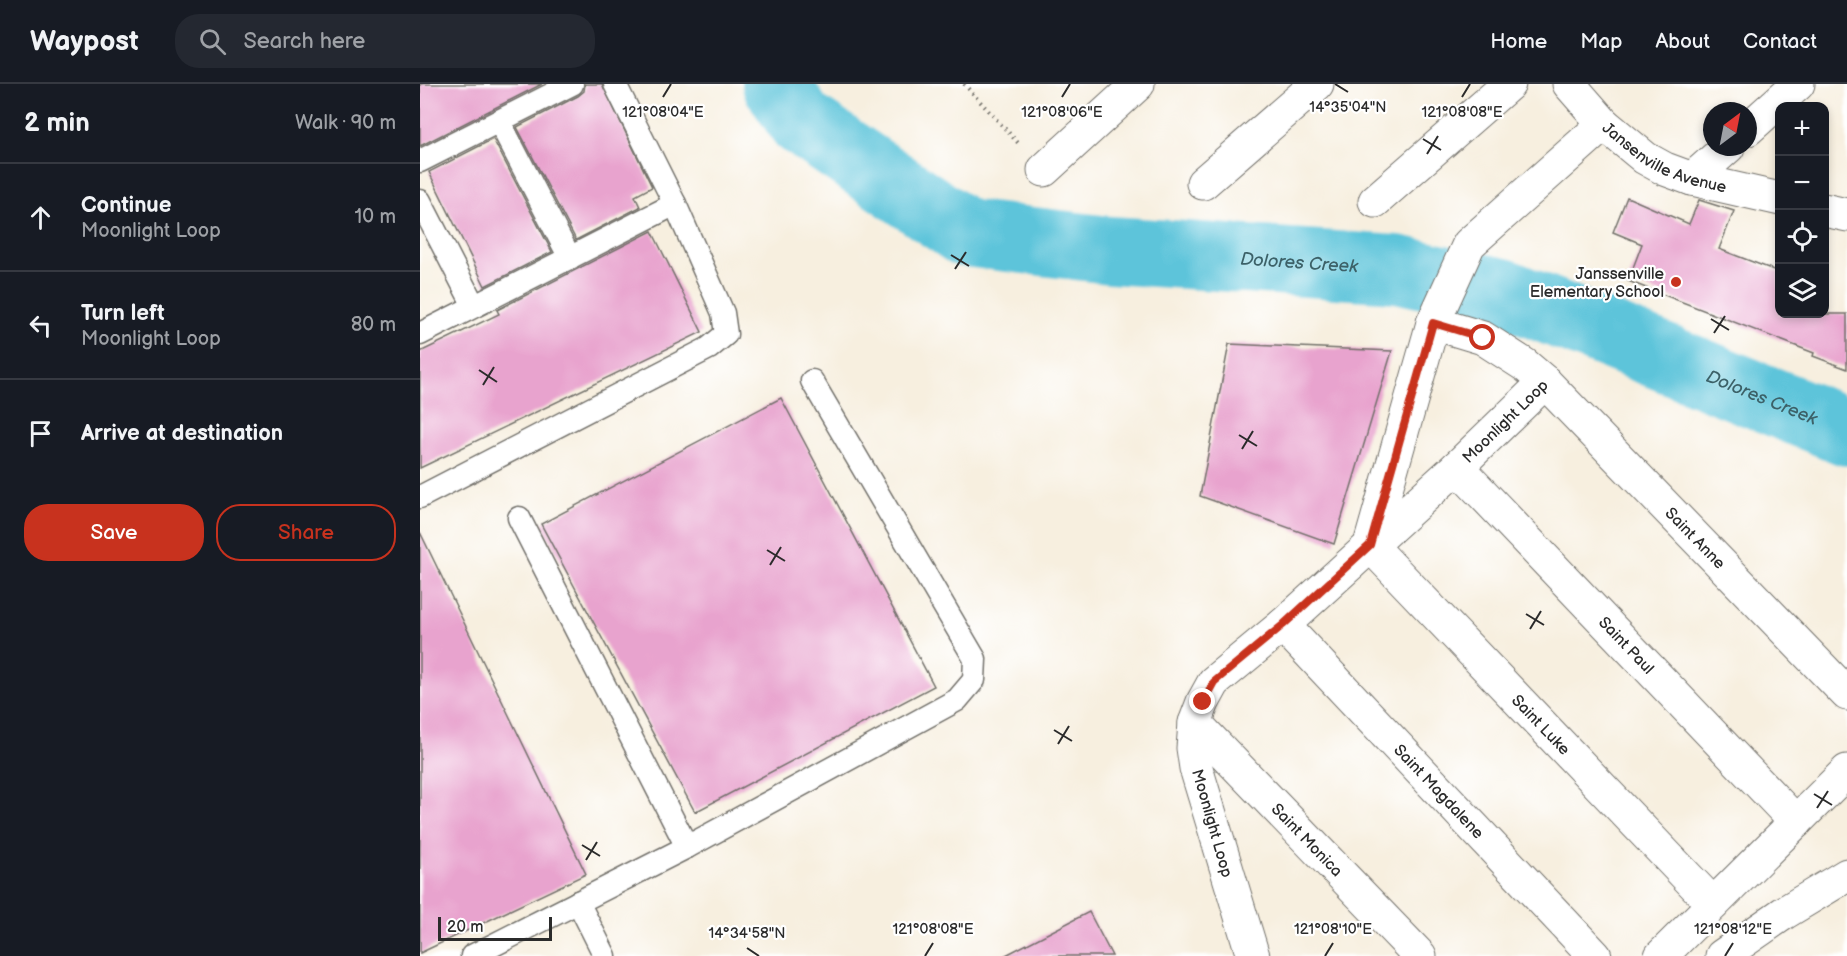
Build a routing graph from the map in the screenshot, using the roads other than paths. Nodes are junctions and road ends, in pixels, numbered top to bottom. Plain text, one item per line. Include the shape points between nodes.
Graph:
1 (572, 84) edge
2 (615, 84) edge
3 (1138, 84) edge
4 (1317, 84) edge
5 (1509, 84) edge
6 (1798, 84) edge
7 (1591, 99) edge
8 (499, 121) junction
9 (1757, 121) edge
10 (1718, 156) edge
11 (420, 161) edge
12 (1044, 170) road end
13 (1692, 179) junction
14 (1203, 183) dead end
15 (1775, 198) edge
16 (420, 201) edge
17 (1375, 201) dead end
18 (675, 204) junction
19 (570, 258) junction
20 (474, 306) junction
21 (1439, 310) junction
22 (420, 334) edge
23 (812, 381) dead end
24 (1545, 382) junction
25 (1457, 467) junction
26 (420, 497) edge
27 (519, 518) dead end
28 (1370, 545) junction
29 (1283, 625) junction
30 (1847, 694) edge
31 (1195, 723) junction
32 (1847, 771) edge
33 (1796, 822) junction
34 (687, 847) junction
35 (1847, 875) edge
36 (578, 902) junction
37 (1713, 904) junction
38 (471, 956) edge
39 (605, 956) edge
40 (1253, 956) edge
41 (1420, 956) edge
42 (1595, 956) edge
43 (1661, 956) edge
44 (1722, 956) edge

1 - 8 lane
2 - 18 lane
3 - 12 street
4 - 14 street
5 - 17 street
6 - 9 street
7 - 13 street, Jansenville Avenue via 1645,158
7 - 21 street via 1469,244
8 - 11 lane
8 - 19 lane
10 - 13 street
13 - 15 street, Jansenville Avenue
16 - 20 lane
18 - 19 lane
18 - 26 lane via 723,313 726,334 709,348
19 - 20 lane
20 - 22 lane
21 - 24 street, Moonlight Loop
21 - 28 street
23 - 34 lane via 975,659 974,680 957,700
24 - 25 street, Moonlight Loop
24 - 30 street, Saint Anne
25 - 28 street, Moonlight Loop
25 - 33 street, Saint Paul
27 - 34 lane
28 - 29 street, Moonlight Loop
28 - 37 street, Saint Luke
29 - 31 street, Moonlight Loop via 1214,682
29 - 42 street, Saint Magdalene
31 - 40 street, Moonlight Loop via 1196,768
31 - 41 street, Saint Monica
32 - 33 street
33 - 37 street
34 - 36 lane
35 - 44 street
36 - 38 lane
36 - 39 lane
37 - 43 street

